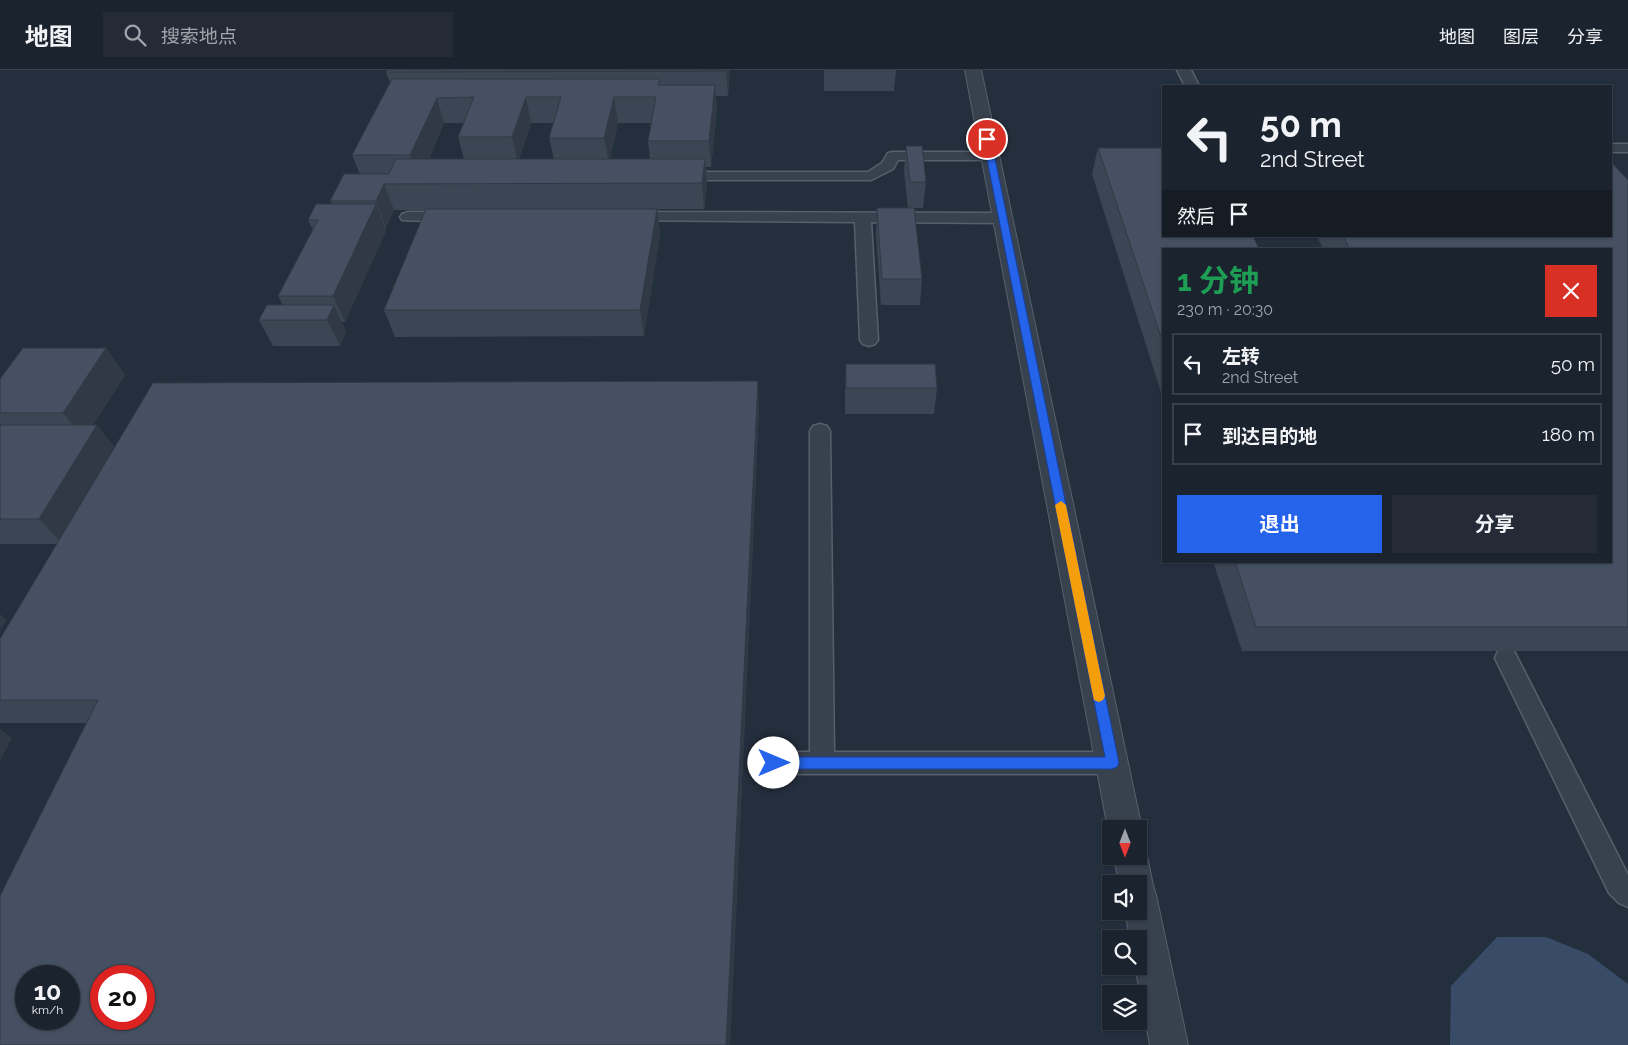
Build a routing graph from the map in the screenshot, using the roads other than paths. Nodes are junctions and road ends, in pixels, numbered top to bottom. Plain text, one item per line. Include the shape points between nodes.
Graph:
1 (973, 70) edge
2 (1184, 70) edge
3 (1192, 85) edge
4 (1612, 148) edge
5 (1628, 148) edge
6 (990, 156) junction
7 (663, 176) edge
8 (408, 217) dead end
9 (467, 217) edge
10 (616, 218) edge
11 (863, 218) junction
12 (1003, 218) junction
13 (869, 340) dead end
14 (820, 432) dead end
15 (1506, 658) dead end
16 (774, 763) dead end
17 (822, 763) junction
18 (1112, 763) junction
19 (1124, 820) edge
20 (1628, 894) edge
21 (1144, 920) edge
22 (1169, 1045) edge

1 - 6 street
2 - 3 lane
4 - 5 lane
6 - 7 lane via 893,156 888,166 871,176
6 - 12 street
8 - 9 lane
10 - 11 lane
11 - 12 lane
11 - 13 lane
12 - 18 street
14 - 17 lane
15 - 20 lane via 1618,884
16 - 17 lane
17 - 18 lane
18 - 19 street
21 - 22 street

